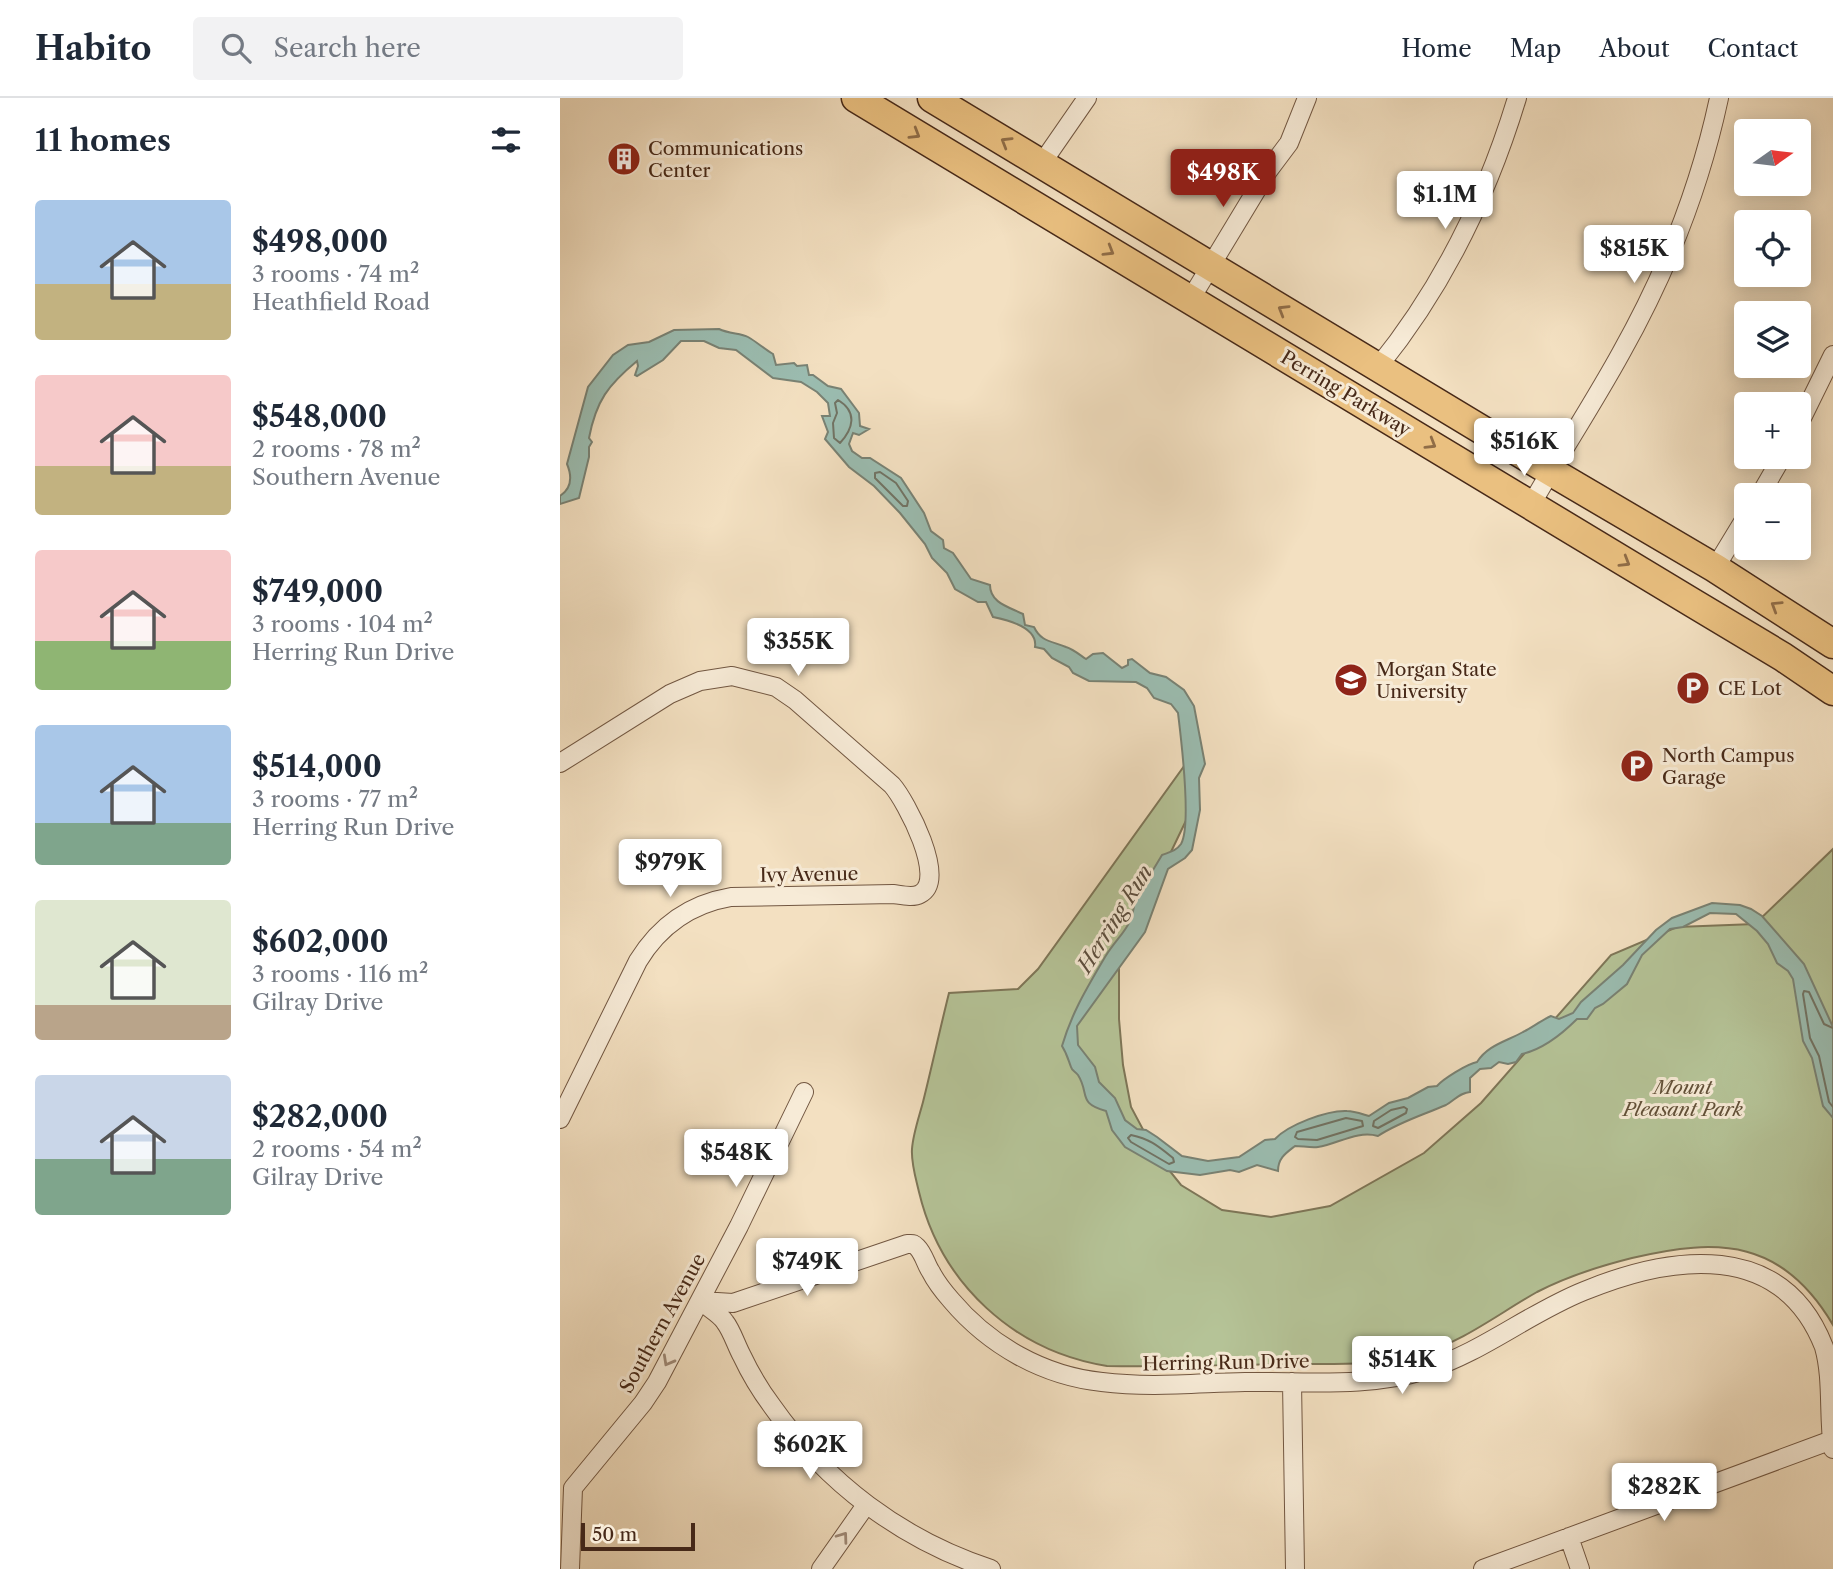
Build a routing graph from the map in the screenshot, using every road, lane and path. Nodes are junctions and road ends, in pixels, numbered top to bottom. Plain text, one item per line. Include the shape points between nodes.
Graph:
1 (856, 98) edge
2 (932, 98) edge
3 (1087, 98) edge
4 (1307, 98) edge
5 (1517, 98) edge
6 (1719, 98) edge
7 (1042, 163) junction
8 (1210, 267) junction
9 (1190, 300) junction
10 (1833, 355) edge
11 (1378, 368) junction
12 (1811, 400) edge
13 (1550, 471) junction
14 (1531, 505) junction
15 (1734, 537) edge
16 (1715, 568) junction
17 (1833, 644) edge
18 (1833, 691) edge
19 (560, 763) edge
20 (804, 1092) dead end
21 (560, 1119) edge
22 (701, 1301) junction
23 (1292, 1382) junction
24 (1832, 1444) edge
25 (566, 1486) edge
26 (866, 1505) junction
27 (1569, 1537) junction
28 (570, 1569) edge
29 (821, 1569) edge
30 (991, 1569) edge
31 (1295, 1569) edge
32 (1483, 1569) edge
33 (1580, 1569) edge

1 -> 9 main road, Perring Parkway
7 -> 2 main road, Perring Parkway
3 - 7 street
4 - 8 street via 1289,143
5 - 11 street via 1470,226 1410,328
6 - 13 street via 1685,217 1658,281 1621,354
7 - 8 main road, Perring Parkway
8 - 9 street
11 -> 8 main road, Perring Parkway
9 -> 14 main road, Perring Parkway
10 - 12 street
11 - 13 main road, Perring Parkway
13 - 14 street
13 - 16 main road, Perring Parkway
14 -> 18 main road, Perring Parkway
15 - 16 street
17 -> 16 main road, Perring Parkway
19 - 21 street, Ivy Avenue via 670,694 700,681 732,676 776,687 903,798 924,849 930,879 922,894 914,896 757,895 711,901 674,919 647,946
20 - 22 street, Southern Avenue
22 - 23 street, Herring Run Drive via 733,1303 913,1244 946,1294 982,1331 1017,1355 1059,1373 1122,1384
22 -> 25 street, Southern Avenue via 643,1403
22 - 26 street via 725,1321 758,1385 787,1426
23 - 24 street, Herring Run Drive via 1408,1375 1469,1353 1560,1302 1607,1283 1683,1265 1731,1265 1783,1290 1817,1332 1830,1371
23 - 31 street
24 - 27 street
25 - 28 street, Southern Avenue
29 -> 26 street
26 - 30 street via 937,1548
27 - 32 street
27 - 33 street

